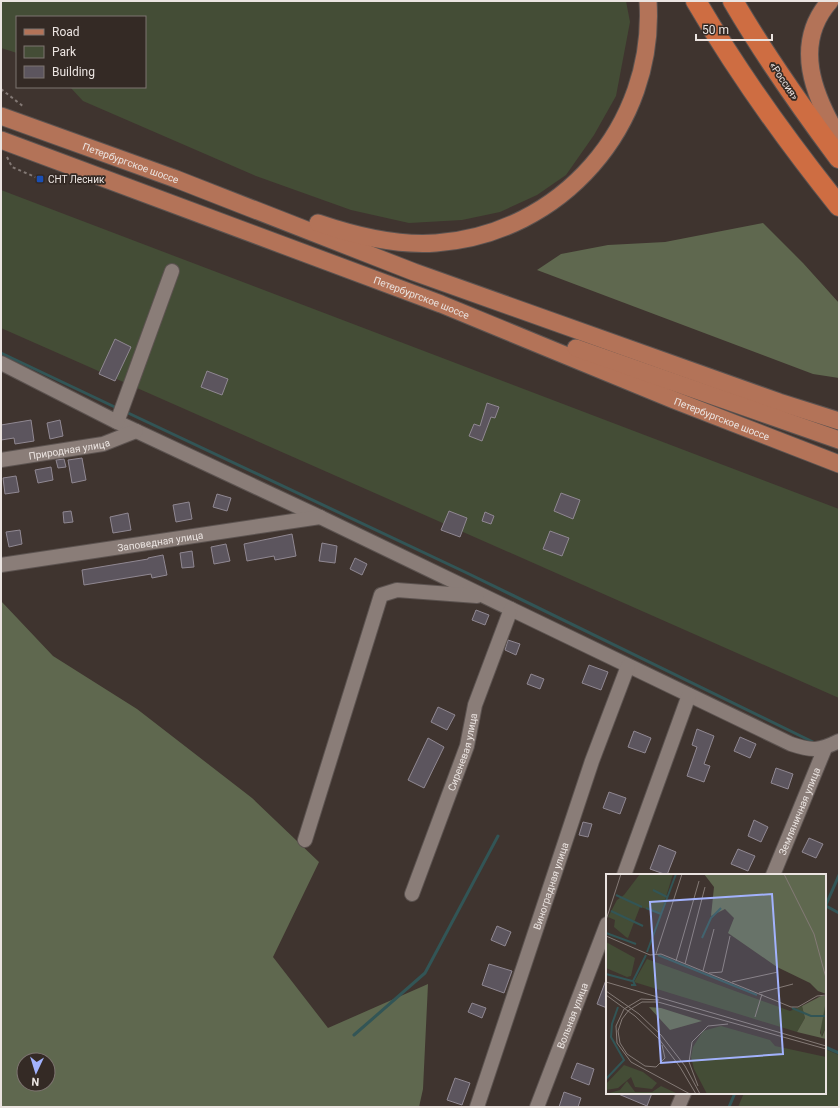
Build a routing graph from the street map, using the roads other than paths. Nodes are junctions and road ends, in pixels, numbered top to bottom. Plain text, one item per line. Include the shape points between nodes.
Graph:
1 (648, 1) edge
2 (696, 1) edge
3 (733, 1) edge
4 (830, 1) edge
5 (1, 116) edge
6 (839, 138) edge
7 (1, 140) edge
8 (839, 158) edge
9 (176, 179) junction
10 (839, 206) edge
11 (172, 271) dead end
12 (441, 304) junction
13 (1, 363) edge
14 (120, 414) junction
15 (839, 421) edge
16 (136, 431) junction
17 (839, 440) edge
18 (1, 460) edge
19 (839, 464) edge
20 (320, 517) junction
21 (1, 565) edge
22 (485, 597) junction
23 (511, 609) junction
24 (628, 666) junction
25 (689, 695) junction
26 (839, 741) edge
27 (825, 748) junction
28 (305, 840) dead end
29 (624, 874) edge
30 (773, 874) edge
31 (412, 894) dead end
32 (606, 927) edge
33 (684, 1094) edge
34 (478, 1107) edge
35 (537, 1107) edge
36 (678, 1107) edge

1 - 9 main road via 649,28 640,79 628,111 611,142 589,169 564,193 504,228 471,238 436,243 384,240 336,229
2 - 10 highway via 750,87 790,144
3 - 8 highway, «Россия» via 774,67
4 - 6 main road via 813,30 809,61 816,93
5 - 9 main road, Петербургское шоссе
7 - 12 main road, Петербургское шоссе
9 - 15 main road, Петербургское шоссе via 414,272
11 - 14 street
12 - 17 main road via 495,318
12 - 19 main road, Петербургское шоссе via 674,400
13 - 14 street
14 - 16 street
16 - 18 street, Природная улица via 103,444
16 - 20 street
20 - 21 street, Заповедная улица
20 - 22 street
22 - 23 street
22 - 28 street via 397,590 381,595
23 - 24 street
23 - 31 street, Сиреневая улица via 476,705 467,746
24 - 25 street
24 - 34 street, Виноградная улица via 592,762
25 - 27 street via 791,744 808,750
25 - 29 street
26 - 27 street
27 - 30 street, Земляничная улица
32 - 35 street, Вольная улица
33 - 36 street

